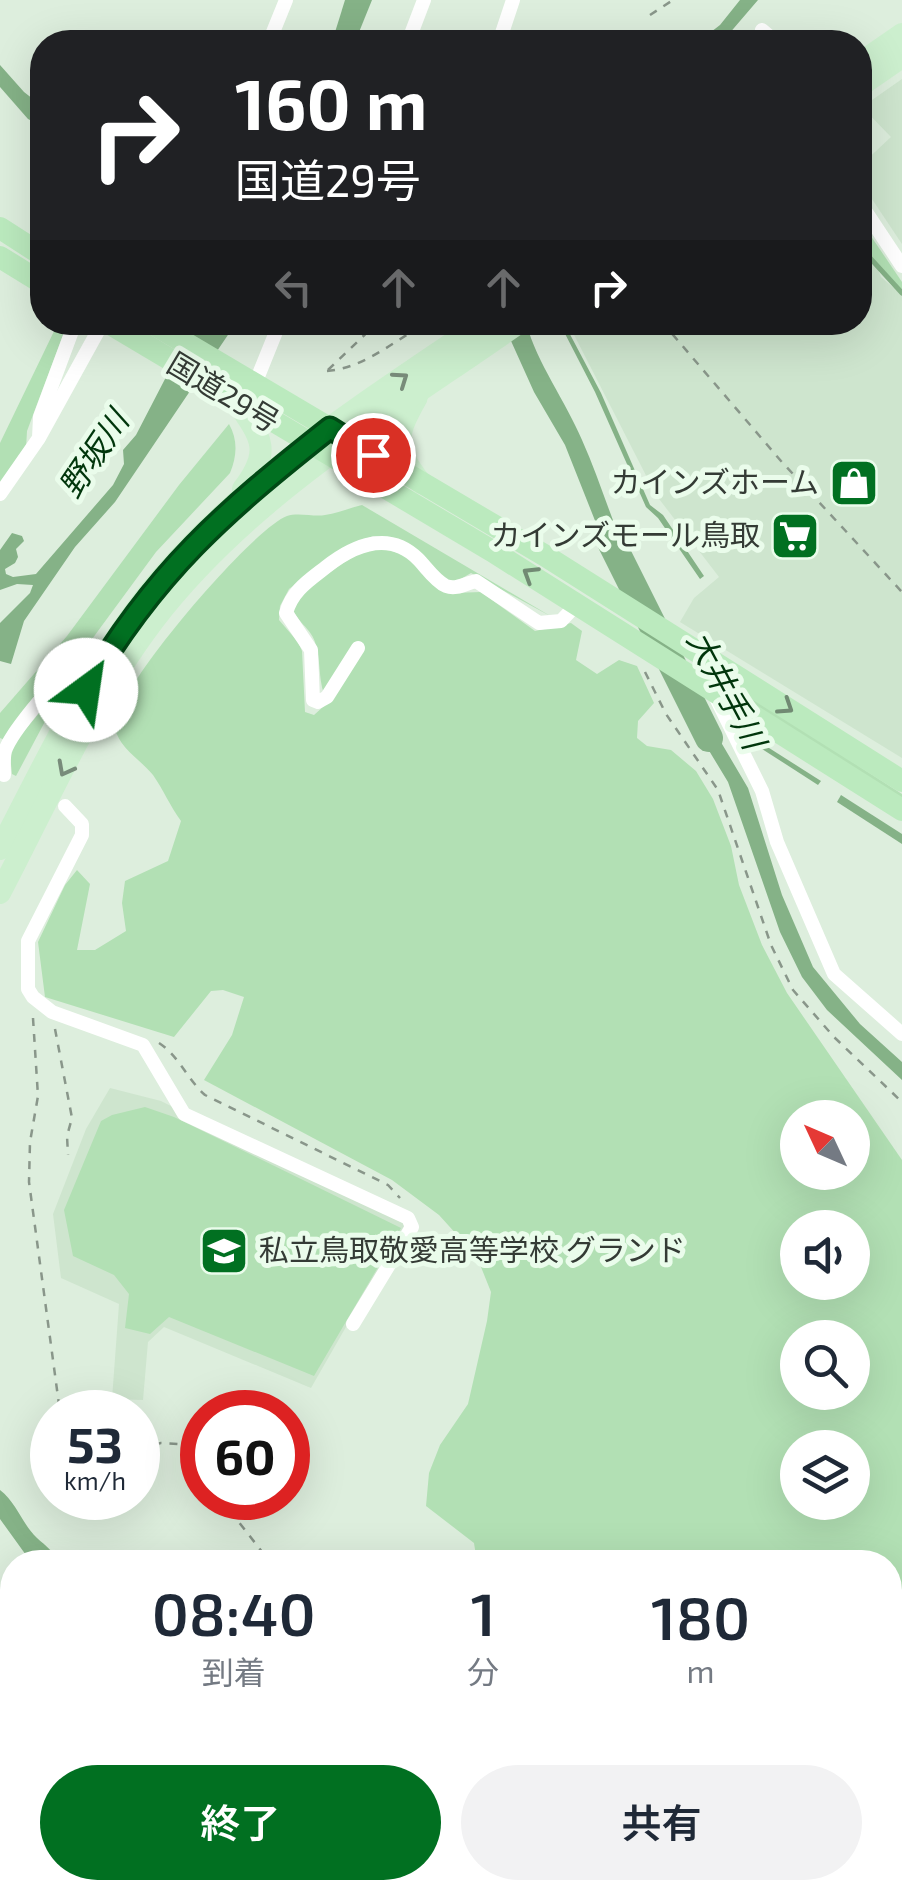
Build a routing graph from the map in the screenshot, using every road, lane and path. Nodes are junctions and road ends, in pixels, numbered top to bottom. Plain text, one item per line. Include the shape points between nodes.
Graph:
1 (286, 0) edge
2 (424, 0) edge
3 (513, 0) edge
4 (673, 0) edge
5 (650, 15) dead end
6 (274, 30) edge
7 (413, 30) edge
8 (503, 30) edge
9 (902, 34) edge
10 (872, 55) edge
11 (902, 57) edge
12 (872, 78) edge
13 (872, 221) edge
14 (0, 228) edge
15 (30, 247) edge
16 (0, 257) edge
17 (902, 266) edge
18 (30, 276) edge
19 (71, 335) edge
20 (103, 335) edge
21 (126, 335) edge
22 (172, 335) edge
23 (273, 335) edge
24 (364, 335) edge
25 (407, 335) edge
26 (484, 335) edge
27 (485, 335) edge
28 (673, 335) edge
29 (248, 380) junction
30 (421, 390) junction
31 (232, 399) junction
32 (340, 434) junction
33 (39, 438) junction
34 (318, 451) junction
35 (421, 483) junction
36 (0, 494) edge
37 (226, 512) junction
38 (902, 592) edge
39 (578, 604) junction
40 (358, 648) dead end
41 (644, 671) dead end
42 (95, 674) junction
43 (704, 684) junction
44 (2, 753) edge
45 (4, 775) dead end
46 (902, 781) edge
47 (65, 806) dead end
48 (902, 810) edge
49 (28, 817) junction
50 (0, 849) edge
51 (0, 893) edge
52 (38, 1003) junction
53 (52, 1012) junction
54 (902, 1034) edge
55 (135, 1042) junction
56 (902, 1102) edge
57 (68, 1155) dead end
58 (408, 1218) junction
59 (354, 1324) dead end
60 (57, 1390) edge
61 (237, 1520) edge
62 (261, 1550) edge

1 - 6 street
2 - 7 street
3 - 8 street
4 - 5 path
9 - 10 main road
11 - 12 main road
13 - 17 street
14 - 15 highway
16 - 18 highway
19 - 33 street via 40,417
20 - 33 street
21 - 31 highway, 国道29号
22 - 29 highway, 国道29号
23 - 29 street
24 - 25 path via 327,371 365,361
32 -> 26 main road
27 - 30 main road
28 - 38 path
29 - 32 highway, 国道29号
30 - 32 main road
30 - 35 main road via 398,435
31 - 34 highway, 国道29号
31 - 37 main road via 256,435 262,461
32 - 34 main road
32 - 35 highway, 国道29号
33 - 36 street
34 - 37 main road
39 -> 34 highway, 国道29号
34 -> 49 main road via 154,620
35 -> 46 highway, 国道29号
37 - 42 main road via 154,588
39 - 40 street via 561,621 538,622 476,581 441,584 408,550 382,542 358,546 297,590 286,613 311,650 313,700 327,697
39 - 43 highway, 国道29号
41 - 56 path via 718,790 793,990
42 - 44 street via 77,664 63,672
42 - 49 main road
43 - 48 highway, 国道29号
43 - 54 street via 762,791 834,974
44 - 45 street
47 - 52 street via 82,824 82,835 28,940 28,989
49 - 50 main road
49 - 51 main road
52 - 53 street
52 - 60 path via 32,1021 38,1096 29,1182
53 - 55 street
53 - 57 path via 72,1118
55 - 58 street via 184,1114
55 - 58 path via 149,1037 166,1047 215,1101 388,1184
58 - 59 street via 412,1228
61 - 62 path

